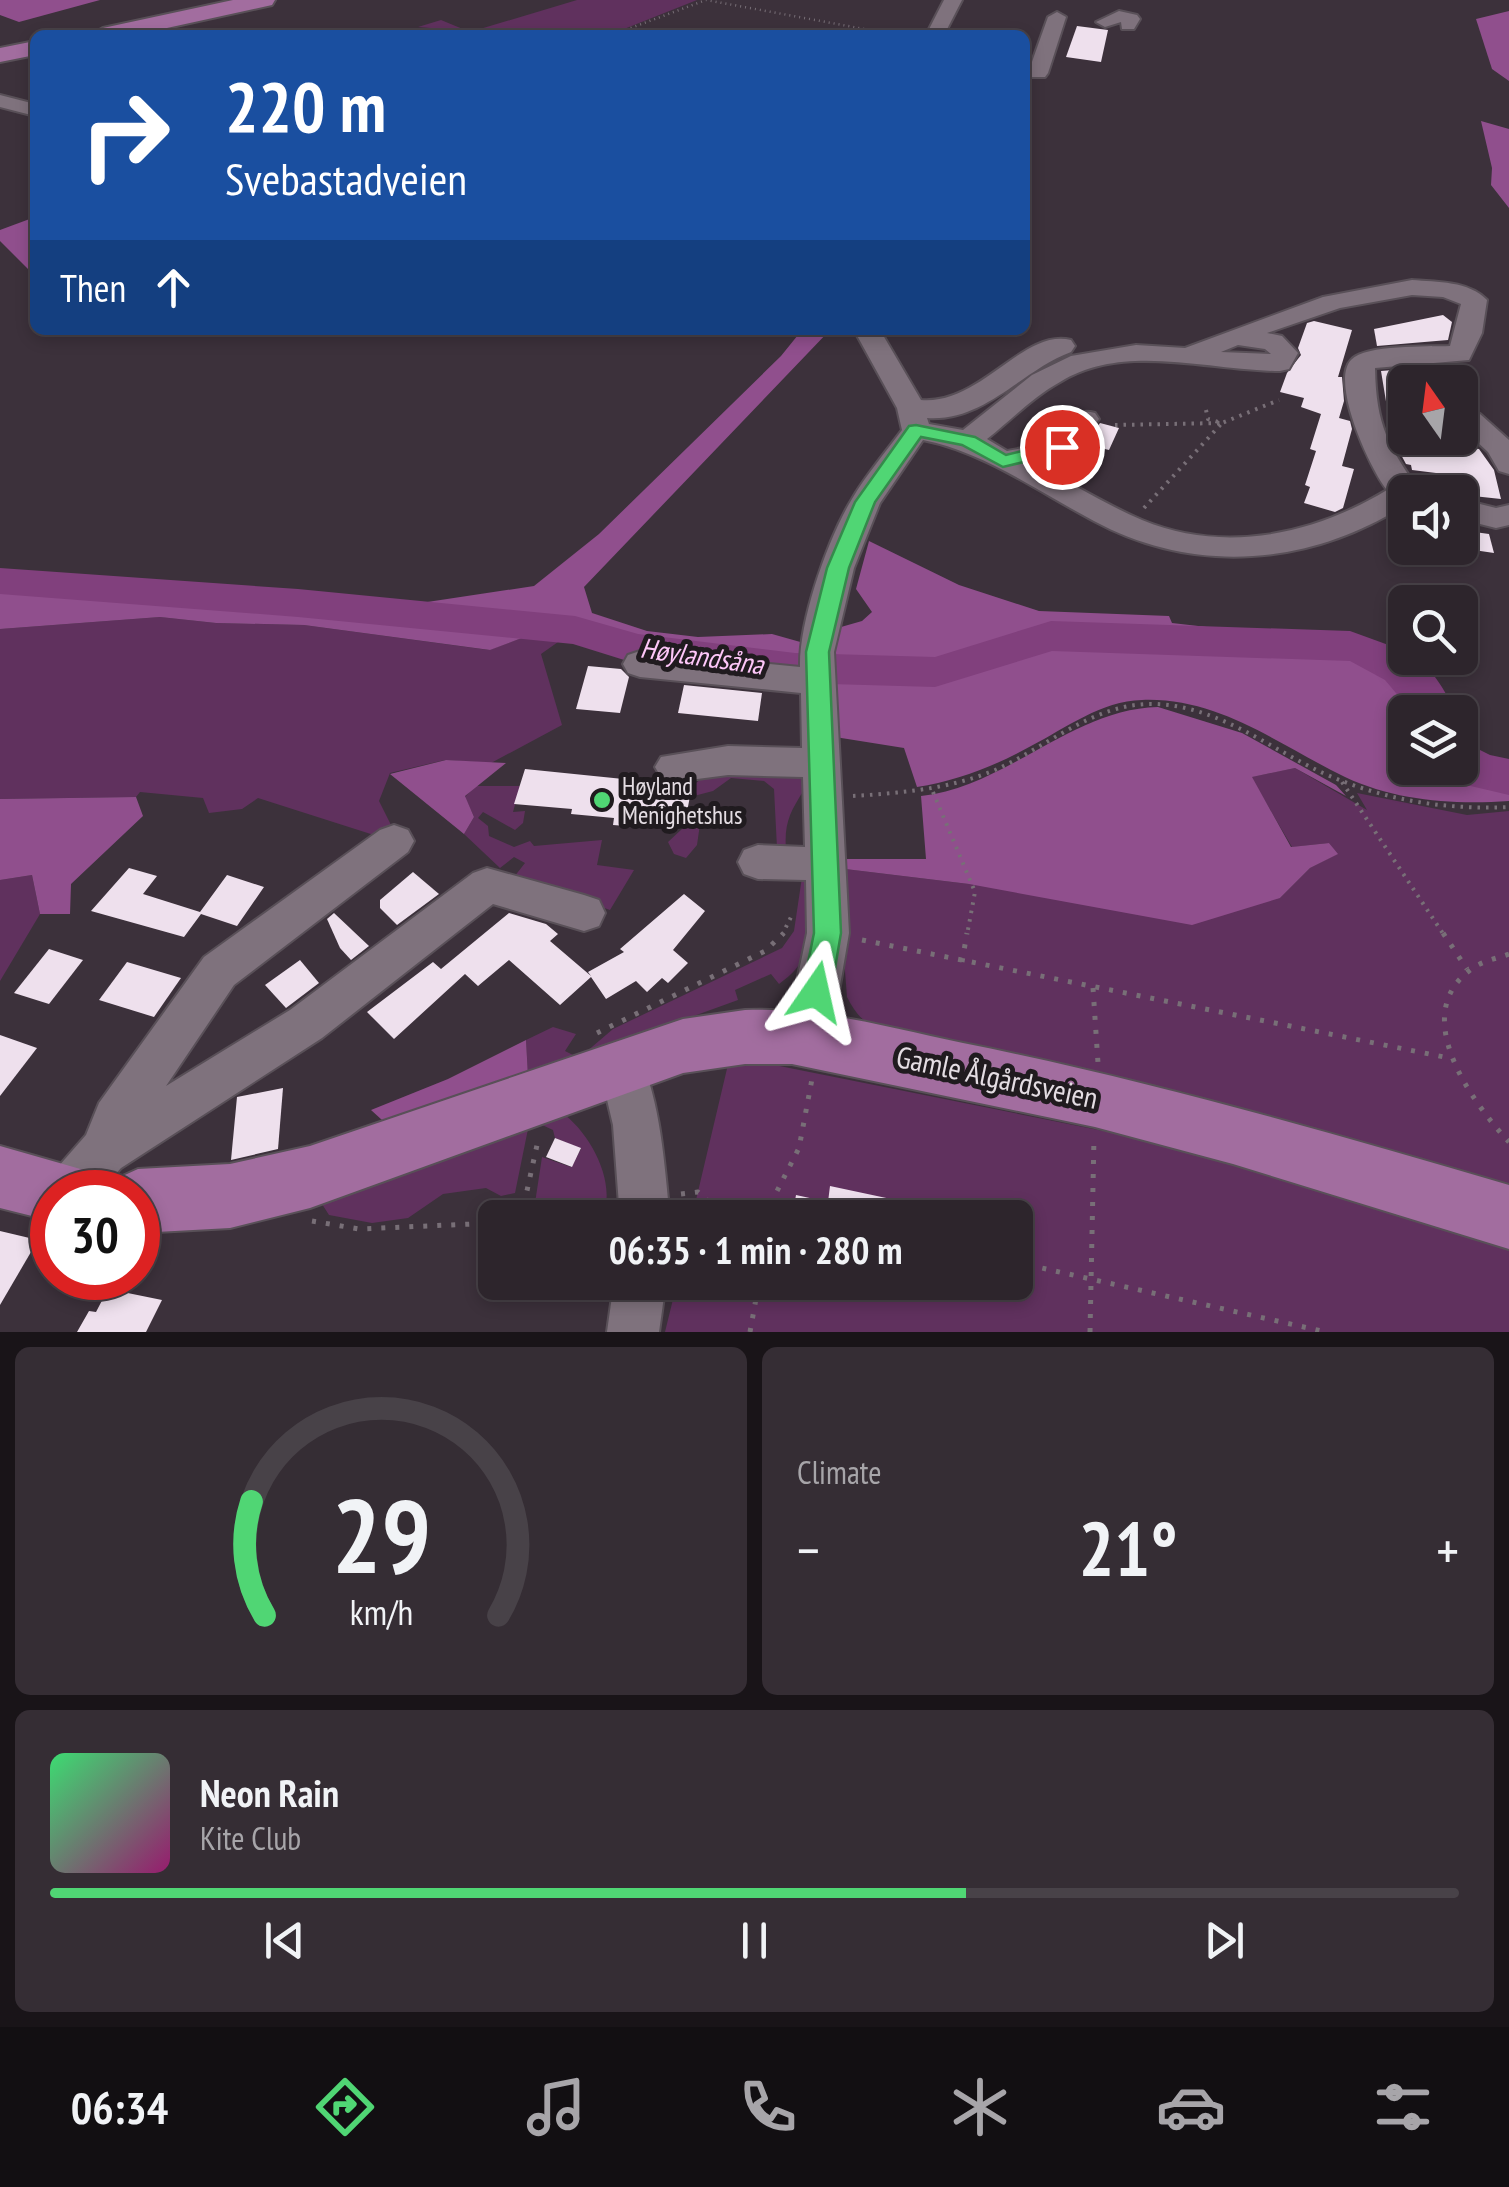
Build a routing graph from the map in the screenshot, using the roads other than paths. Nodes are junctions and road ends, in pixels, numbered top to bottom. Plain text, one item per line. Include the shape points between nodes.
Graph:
1 (264, 0) edge
2 (953, 0) edge
3 (1057, 17) dead end
4 (1105, 22) dead end
5 (1128, 25) dead end
6 (126, 30) edge
7 (938, 30) edge
8 (30, 49) edge
9 (0, 55) edge
10 (1038, 73) dead end
11 (0, 101) edge
12 (30, 109) edge
13 (1292, 290) dead end
14 (869, 335) edge
15 (914, 419) junction
16 (1085, 419) dead end
17 (1478, 427) edge
18 (968, 440) junction
19 (1003, 461) junction
20 (1509, 466) edge
21 (1392, 475) edge
22 (1388, 499) edge
23 (1478, 513) edge
24 (1505, 518) edge
25 (640, 664) dead end
26 (817, 670) junction
27 (820, 764) junction
28 (674, 767) dead end
29 (394, 841) dead end
30 (584, 913) dead end
31 (814, 1039) junction
32 (604, 1053) junction
33 (84, 1170) edge
34 (91, 1170) edge
35 (0, 1177) edge
36 (30, 1178) edge
37 (160, 1200) edge
38 (644, 1200) edge
39 (1509, 1216) edge
40 (638, 1300) edge
41 (634, 1332) edge

1 - 6 main road
2 - 7 street
3 - 10 street
4 - 5 street via 1124,16 1131,19
8 - 9 main road
11 - 12 street
13 - 15 street via 1190,336 1093,338 1054,348 976,399
14 - 15 street
15 - 18 street
15 - 26 street via 865,502 838,568
16 - 19 street via 1062,447
17 - 20 street
18 - 19 street
18 - 21 street via 1053,374 1098,357 1214,355 1305,309 1402,289 1462,292 1474,300 1460,354 1384,356 1362,364 1374,451
19 - 22 street via 1129,526 1197,544 1263,548 1312,538 1378,510
23 - 24 street
25 - 26 street
26 - 27 street
27 - 28 street via 765,760
27 - 31 street via 793,863 828,933
29 - 33 street via 219,970
30 - 34 street via 487,885 351,992
31 - 32 main road, Gamle Ålgårdsveien via 768,1034
31 - 39 main road, Gamle Ålgårdsveien via 1096,1098
32 - 37 main road, Gamle Ålgårdsveien via 310,1177 230,1196
32 - 38 street via 637,1124
35 - 36 main road
40 - 41 street

